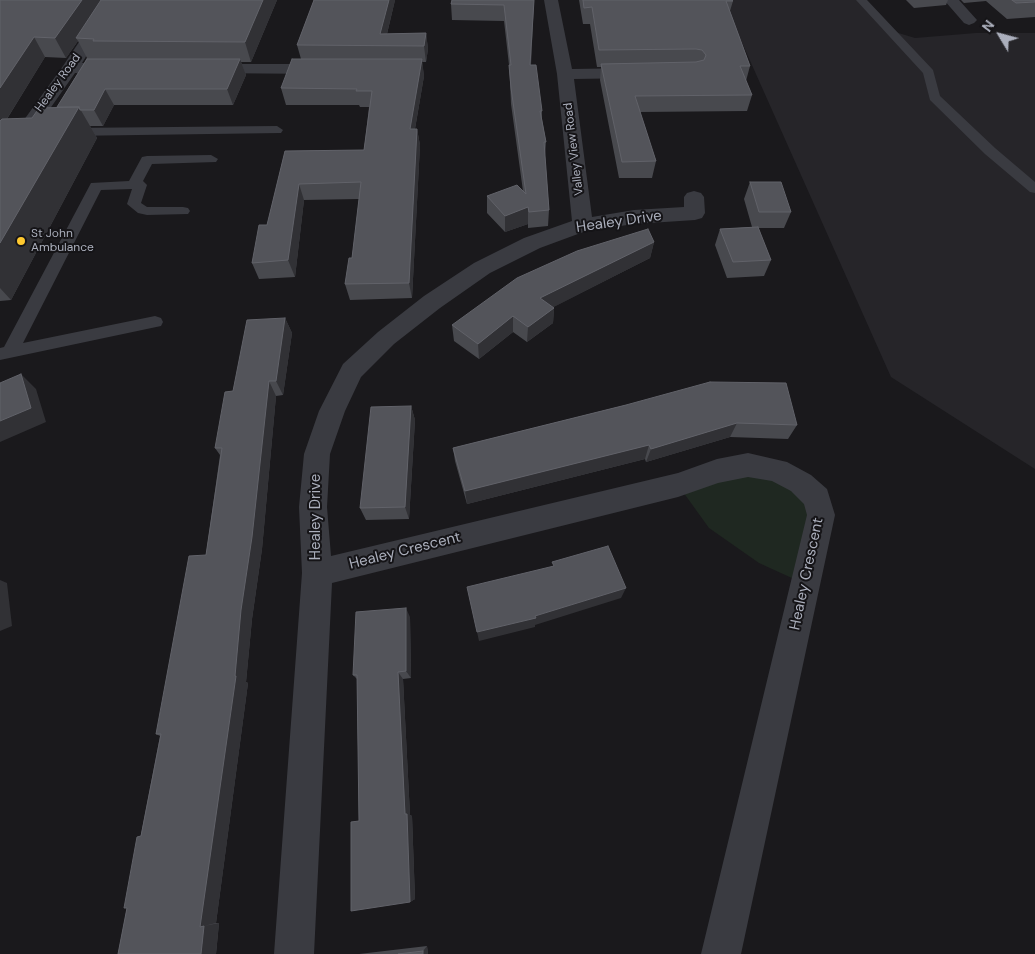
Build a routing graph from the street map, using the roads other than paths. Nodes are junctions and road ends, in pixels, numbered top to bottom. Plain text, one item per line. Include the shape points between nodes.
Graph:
1 (114, 0) edge
2 (552, 0) edge
3 (861, 0) edge
4 (951, 0) edge
5 (969, 20) dead end
6 (70, 68) junction
7 (129, 68) edge
8 (189, 69) edge
9 (338, 69) edge
10 (653, 73) edge
11 (565, 74) junction
12 (277, 130) dead end
13 (22, 133) junction
14 (211, 159) dead end
15 (1, 163) edge
16 (134, 185) junction
17 (1035, 189) edge
18 (694, 197) dead end
19 (183, 211) dead end
20 (583, 224) junction
21 (155, 322) dead end
22 (5, 353) edge
23 (317, 573) junction
24 (294, 954) edge
25 (721, 954) edge

1 - 6 street, Healey Road
2 - 11 street, Valley View Road
3 - 17 lane via 929,72 934,97
4 - 5 street
6 - 7 street
6 - 13 street, Healey Road
8 - 9 street
10 - 11 street
11 - 20 street, Valley View Road
12 - 13 lane
13 - 15 street, Healey Road
14 - 16 lane via 147,160
16 - 19 lane via 140,185 134,204 143,210
16 - 22 lane via 96,186
18 - 20 street, Healey Drive via 695,213
20 - 23 street, Healey Drive via 532,242 482,268 386,338 352,371 332,410 317,454 313,508
21 - 22 lane
23 - 24 street, Healey Drive
23 - 25 street, Healey Crescent via 748,465 777,470 801,483 817,498 821,515

